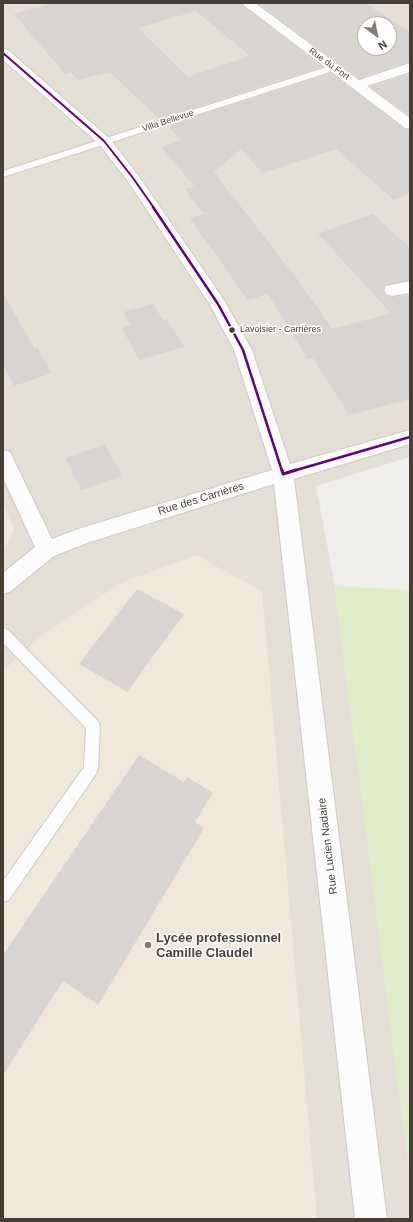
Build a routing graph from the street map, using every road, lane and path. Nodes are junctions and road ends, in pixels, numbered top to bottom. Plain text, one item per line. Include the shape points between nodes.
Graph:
1 (247, 3) edge
2 (3, 54) edge
3 (410, 67) edge
4 (334, 68) junction
5 (358, 85) junction
6 (410, 125) edge
7 (104, 141) junction
8 (3, 174) edge
9 (410, 287) edge
10 (392, 290) dead end
11 (410, 437) edge
12 (3, 457) edge
13 (283, 474) junction
14 (47, 550) junction
15 (3, 585) edge
16 (3, 634) edge
17 (3, 894) edge
18 (371, 1219) edge

1 - 4 street, Rue du Fort
2 - 7 street, Rue Lucien Nadaire
3 - 5 street
4 - 5 street, Rue du Fort
4 - 7 lane, Villa Bellevue
5 - 6 street, Rue du Fort
7 - 8 lane, Villa Bellevue
7 - 13 street, Rue Lucien Nadaire via 133,178 209,292 243,350
9 - 10 street
11 - 13 street, Rue des Carrières
12 - 14 street
13 - 14 street, Rue des Carrières via 81,536
13 - 18 street, Rue Lucien Nadaire
14 - 15 street, Rue des Carrières
16 - 17 lane via 93,726 91,769

